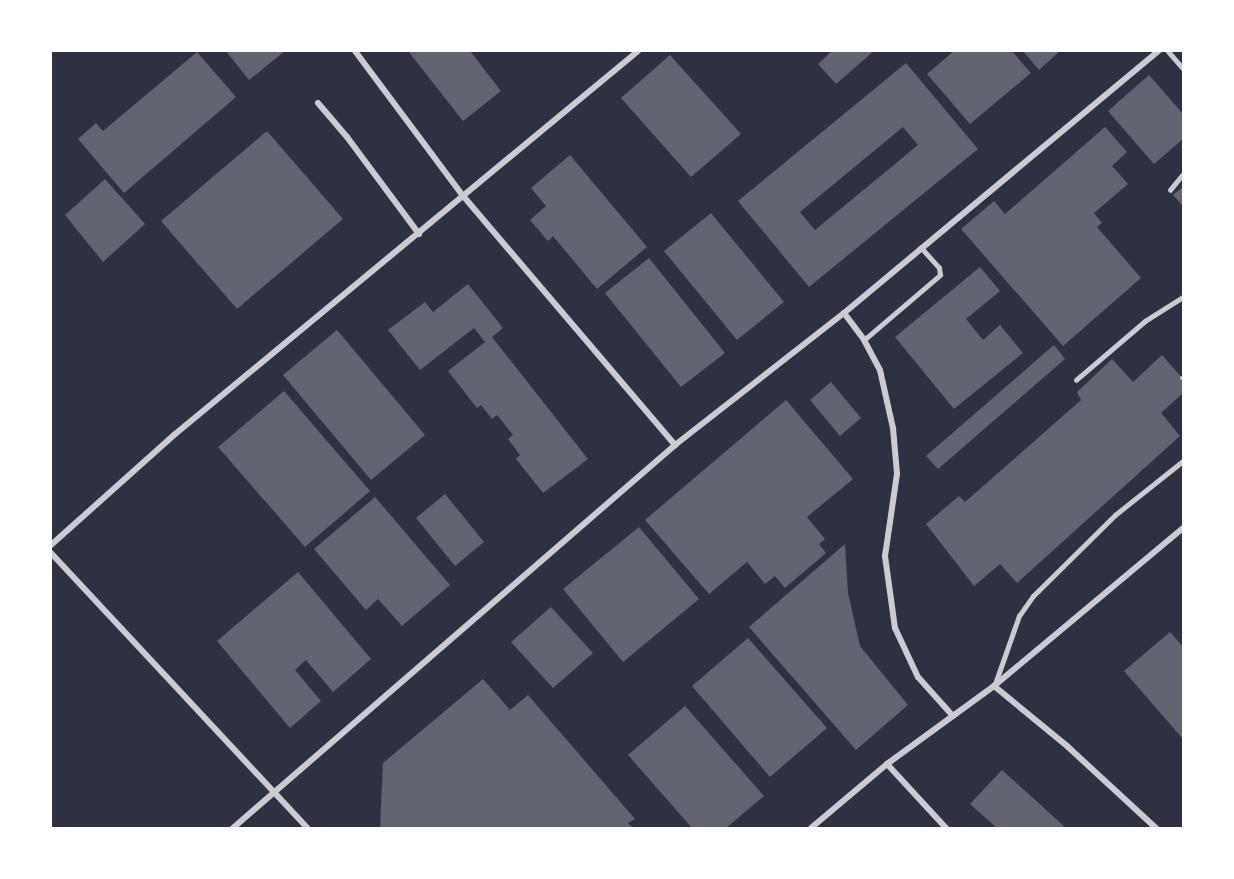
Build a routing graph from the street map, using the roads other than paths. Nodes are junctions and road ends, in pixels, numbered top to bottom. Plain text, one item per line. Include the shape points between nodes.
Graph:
1 (355, 51) edge
2 (638, 51) edge
3 (1160, 51) edge
4 (1168, 51) edge
5 (1183, 68) edge
6 (318, 103) dead end
7 (1183, 174) edge
8 (1170, 190) dead end
9 (464, 197) junction
10 (419, 234) junction
11 (921, 248) junction
12 (1183, 297) edge
13 (844, 313) junction
14 (864, 340) junction
15 (1076, 380) dead end
16 (675, 445) junction
17 (1183, 461) edge
18 (1183, 528) edge
19 (51, 545) edge
20 (51, 553) edge
21 (994, 686) junction
22 (953, 716) junction
23 (887, 764) junction
24 (273, 794) junction
25 (233, 828) edge
26 (307, 828) edge
27 (811, 828) edge
28 (946, 828) edge
29 (1156, 828) edge

1 - 9 street
2 - 9 street
3 - 11 street
4 - 5 lane
6 - 10 street
7 - 8 lane
9 - 10 street
9 - 16 street
10 - 19 street via 174,435
11 - 13 street
11 - 14 lane via 940,274
12 - 15 lane via 1145,321
13 - 14 street
13 - 16 street
14 - 22 street via 880,370 893,428 897,474 885,556 895,628 918,677
16 - 24 street
17 - 21 lane via 1115,515 1033,596 1019,616
18 - 21 street
20 - 24 street
21 - 22 street
21 - 29 street
22 - 23 street
23 - 27 street
23 - 28 street
24 - 25 street
24 - 26 street

